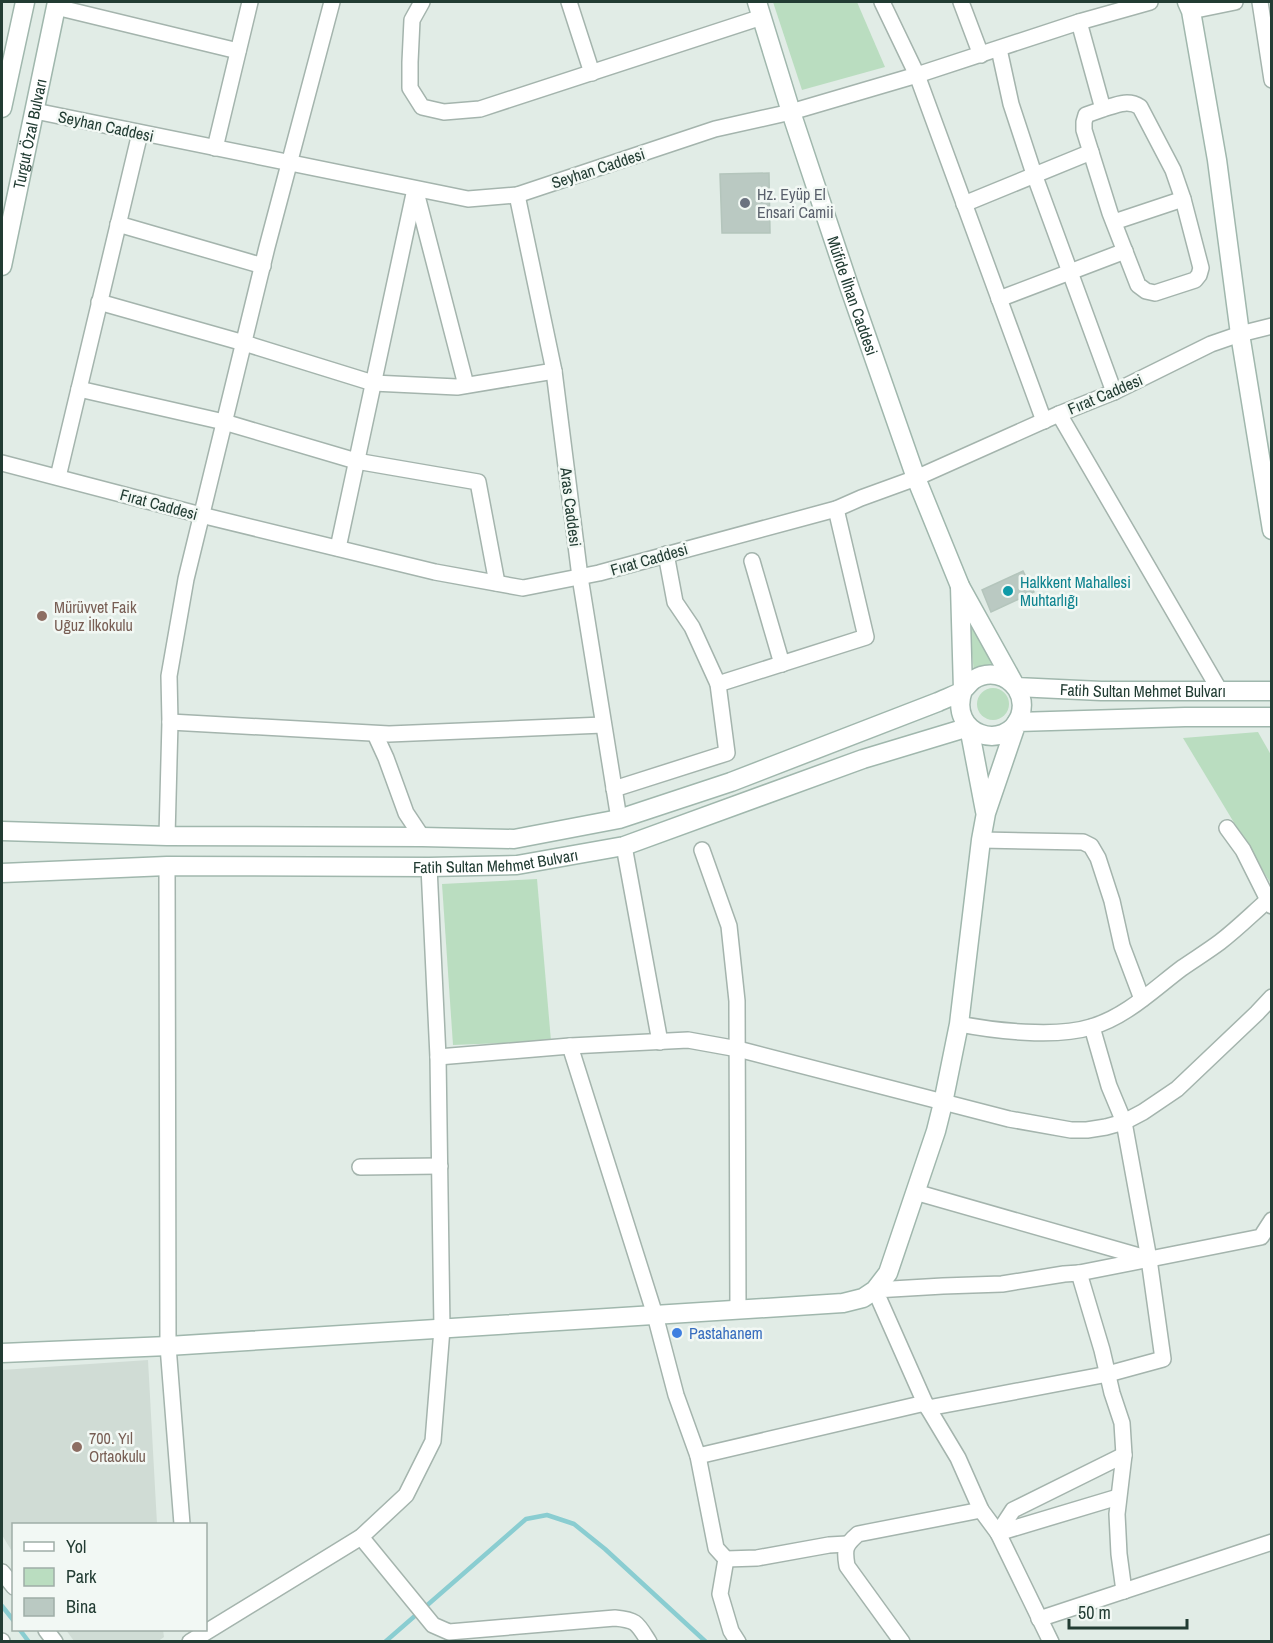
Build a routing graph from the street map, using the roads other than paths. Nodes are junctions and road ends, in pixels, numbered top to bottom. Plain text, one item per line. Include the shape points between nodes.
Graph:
1 (25, 2) edge
2 (250, 2) edge
3 (332, 2) edge
4 (422, 2) edge
5 (569, 2) edge
6 (882, 2) edge
7 (961, 2) edge
8 (1150, 2) edge
9 (1235, 2) edge
10 (1260, 2) edge
11 (56, 4) edge
12 (1189, 6) edge
13 (759, 9) edge
14 (1078, 22) junction
15 (999, 49) junction
16 (238, 51) junction
17 (981, 54) junction
18 (1270, 57) edge
19 (592, 73) junction
20 (917, 75) junction
21 (1272, 80) edge
22 (2, 106) edge
23 (1103, 109) junction
24 (35, 111) junction
25 (792, 112) junction
26 (140, 133) junction
27 (214, 148) junction
28 (1091, 152) junction
29 (290, 164) junction
30 (1034, 174) junction
31 (415, 189) junction
32 (517, 195) junction
33 (1183, 199) junction
34 (964, 204) junction
35 (1114, 222) junction
36 (118, 224) junction
37 (1125, 251) junction
38 (2, 266) edge
39 (263, 266) junction
40 (1069, 272) junction
41 (999, 300) junction
42 (99, 302) junction
43 (1272, 326) edge
44 (1240, 334) junction
45 (244, 343) junction
46 (554, 372) junction
47 (373, 383) junction
48 (466, 385) junction
49 (79, 389) junction
50 (1114, 393) junction
51 (1059, 414) junction
52 (1044, 421) junction
53 (224, 422) junction
54 (356, 461) junction
55 (2, 463) edge
56 (58, 477) junction
57 (916, 478) junction
58 (836, 509) junction
59 (201, 515) junction
60 (1272, 530) edge
61 (338, 548) junction
62 (666, 554) junction
63 (753, 561) dead end
64 (580, 577) junction
65 (497, 584) junction
66 (960, 586) junction
67 (782, 664) junction
68 (718, 684) junction
69 (1016, 687) junction
70 (963, 690) junction
71 (1220, 691) junction
72 (1272, 691) edge
73 (1272, 717) edge
74 (170, 722) junction
75 (1017, 722) junction
76 (603, 725) junction
77 (969, 727) junction
78 (375, 734) junction
79 (614, 789) junction
80 (986, 813) junction
81 (619, 819) junction
82 (1227, 828) dead end
83 (2, 831) edge
84 (168, 836) junction
85 (422, 837) junction
86 (981, 840) junction
87 (624, 846) junction
88 (702, 850) dead end
89 (167, 866) junction
90 (429, 867) junction
91 (2, 873) edge
92 (1270, 903) edge
93 (1272, 997) edge
94 (1142, 999) junction
95 (959, 1024) junction
96 (1092, 1027) junction
97 (660, 1042) junction
98 (570, 1046) junction
99 (738, 1049) junction
100 (438, 1057) junction
101 (943, 1103) junction
102 (1124, 1122) junction
103 (440, 1166) junction
104 (360, 1167) dead end
105 (915, 1192) junction
106 (1272, 1220) edge
107 (1149, 1259) junction
108 (1079, 1273) junction
109 (875, 1290) junction
110 (738, 1310) junction
111 (655, 1315) junction
112 (442, 1329) junction
113 (168, 1346) junction
114 (2, 1353) edge
115 (1108, 1374) junction
116 (927, 1405) junction
117 (1124, 1455) junction
118 (698, 1456) junction
119 (1118, 1497) junction
120 (981, 1510) junction
121 (182, 1523) edge
122 (998, 1533) junction
123 (361, 1537) junction
124 (1272, 1542) edge
125 (847, 1544) junction
126 (726, 1559) junction
127 (2, 1572) edge
128 (12, 1584) edge
129 (1124, 1592) junction
130 (1039, 1619) junction
131 (207, 1627) edge
132 (649, 1641) edge
133 (738, 1641) edge
134 (902, 1641) edge
135 (1051, 1641) edge

1 - 22 street, Turgut Özal Bulvarı
2 - 16 street
3 - 29 street
4 - 19 street via 412,20 410,88 422,107 444,112 480,109
5 - 19 street
6 - 20 street
7 - 17 street
8 - 14 street, Seyhan Caddesi
9 - 12 street
10 - 18 street
11 - 16 street
11 - 24 street, Turgut Özal Bulvarı
12 - 44 street via 1216,160
13 - 19 street
13 - 25 street, Müfide İlhan Caddesi
14 - 15 street, Seyhan Caddesi
14 - 23 street
15 - 17 street, Seyhan Caddesi
15 - 30 street via 1011,104
16 - 27 street
17 - 20 street, Seyhan Caddesi
18 - 21 street
20 - 25 street, Seyhan Caddesi
20 - 34 street
23 - 28 street via 1086,115 1083,122
23 - 33 street via 1126,102 1140,107 1173,170
24 - 26 street, Seyhan Caddesi
24 - 38 street, Turgut Özal Bulvarı
25 - 32 street, Seyhan Caddesi via 715,129
25 - 57 street, Müfide İlhan Caddesi
26 - 27 street, Seyhan Caddesi
26 - 36 street
27 - 29 street, Seyhan Caddesi
28 - 30 street
28 - 35 street
29 - 31 street, Seyhan Caddesi
29 - 39 street
30 - 34 street
30 - 40 street
31 - 32 street, Seyhan Caddesi via 468,200
31 - 47 street
31 - 48 street
32 - 46 street, Aras Caddesi
33 - 35 street
33 - 37 street via 1202,268 1194,280 1155,293 1146,291 1138,285
34 - 41 street
35 - 37 street
36 - 39 street
36 - 42 street
37 - 40 street
39 - 45 street
40 - 41 street
40 - 50 street
41 - 52 street
42 - 45 street
42 - 49 street
43 - 44 street, Fırat Caddesi
44 - 50 street, Fırat Caddesi via 1211,344
44 - 60 street
45 - 47 street
45 - 53 street
46 - 48 street
46 - 64 street, Aras Caddesi
47 - 48 street
47 - 54 street
49 - 53 street
49 - 56 street
50 - 51 street, Fırat Caddesi
51 - 52 street, Fırat Caddesi
51 - 71 street
52 - 57 street, Fırat Caddesi
53 - 54 street
53 - 59 street
54 - 61 street
54 - 65 street via 478,482
55 - 56 street, Fırat Caddesi
56 - 59 street, Fırat Caddesi
57 - 58 street, Fırat Caddesi
57 - 66 street, Müfide İlhan Caddesi
58 - 62 street, Fırat Caddesi
58 - 67 street via 866,638
59 - 61 street, Fırat Caddesi
59 - 74 street via 169,676
61 - 65 street, Fırat Caddesi
62 - 64 street, Fırat Caddesi
62 - 68 street via 675,602 693,627
63 - 67 street
64 - 65 street, Fırat Caddesi via 523,588
64 - 76 street, Aras Caddesi
66 - 69 street
66 - 70 street
67 - 68 street
68 - 79 street via 727,753
69 - 70 street via 999,675 988,674
69 - 71 street, Fatih Sultan Mehmet Bulvarı
69 - 75 street via 1022,704
70 - 77 street via 961,714
70 - 81 street, Fatih Sultan Mehmet Bulvarı via 731,782
71 - 72 street, Fatih Sultan Mehmet Bulvarı
73 - 75 street, Fatih Sultan Mehmet Bulvarı
74 - 78 street
74 - 84 street
75 - 77 street via 994,736 985,736
75 - 80 street
76 - 78 street
76 - 79 street, Aras Caddesi
77 - 80 street
77 - 87 street, Fatih Sultan Mehmet Bulvarı via 863,759
78 - 85 street via 406,813
79 - 81 street, Aras Caddesi
80 - 86 street
81 - 85 street, Fatih Sultan Mehmet Bulvarı via 514,839
82 - 92 street
83 - 84 street, Fatih Sultan Mehmet Bulvarı
84 - 85 street, Fatih Sultan Mehmet Bulvarı
86 - 94 street via 1091,846
86 - 95 street
87 - 90 street, Fatih Sultan Mehmet Bulvarı via 517,865
87 - 97 street
88 - 99 street via 729,926
89 - 90 street, Fatih Sultan Mehmet Bulvarı
89 - 91 street, Fatih Sultan Mehmet Bulvarı
89 - 113 street
90 - 100 street
92 - 94 street
93 - 102 street via 1177,1089
94 - 96 street
95 - 96 street via 990,1030 1048,1032
95 - 101 street
96 - 102 street
97 - 98 street
97 - 99 street via 687,1040
98 - 100 street
98 - 111 street
99 - 101 street
99 - 110 street
100 - 103 street
101 - 102 street via 1071,1130
101 - 105 street
102 - 107 street
103 - 104 street
103 - 112 street
105 - 107 street
105 - 109 street via 888,1273
106 - 107 street via 1261,1237
107 - 108 street
107 - 115 street via 1164,1359
108 - 109 street via 1002,1284
108 - 115 street
109 - 110 street via 843,1303
109 - 116 street
110 - 111 street
111 - 112 street
111 - 118 street via 676,1395
112 - 113 street
112 - 123 street via 433,1441 406,1495
113 - 114 street
113 - 121 street
115 - 116 street
115 - 117 street via 1122,1423
116 - 118 street
116 - 120 street via 958,1458
117 - 119 street
117 - 122 street via 1013,1510
118 - 126 street via 716,1548
119 - 122 street
119 - 129 street
120 - 122 street
120 - 125 street via 858,1534
122 - 130 street
123 - 131 street
123 - 132 street via 433,1625 449,1632 615,1618 636,1623
124 - 129 street
125 - 126 street
125 - 134 street via 847,1566
126 - 133 street via 720,1594
127 - 128 street
129 - 130 street
130 - 135 street

